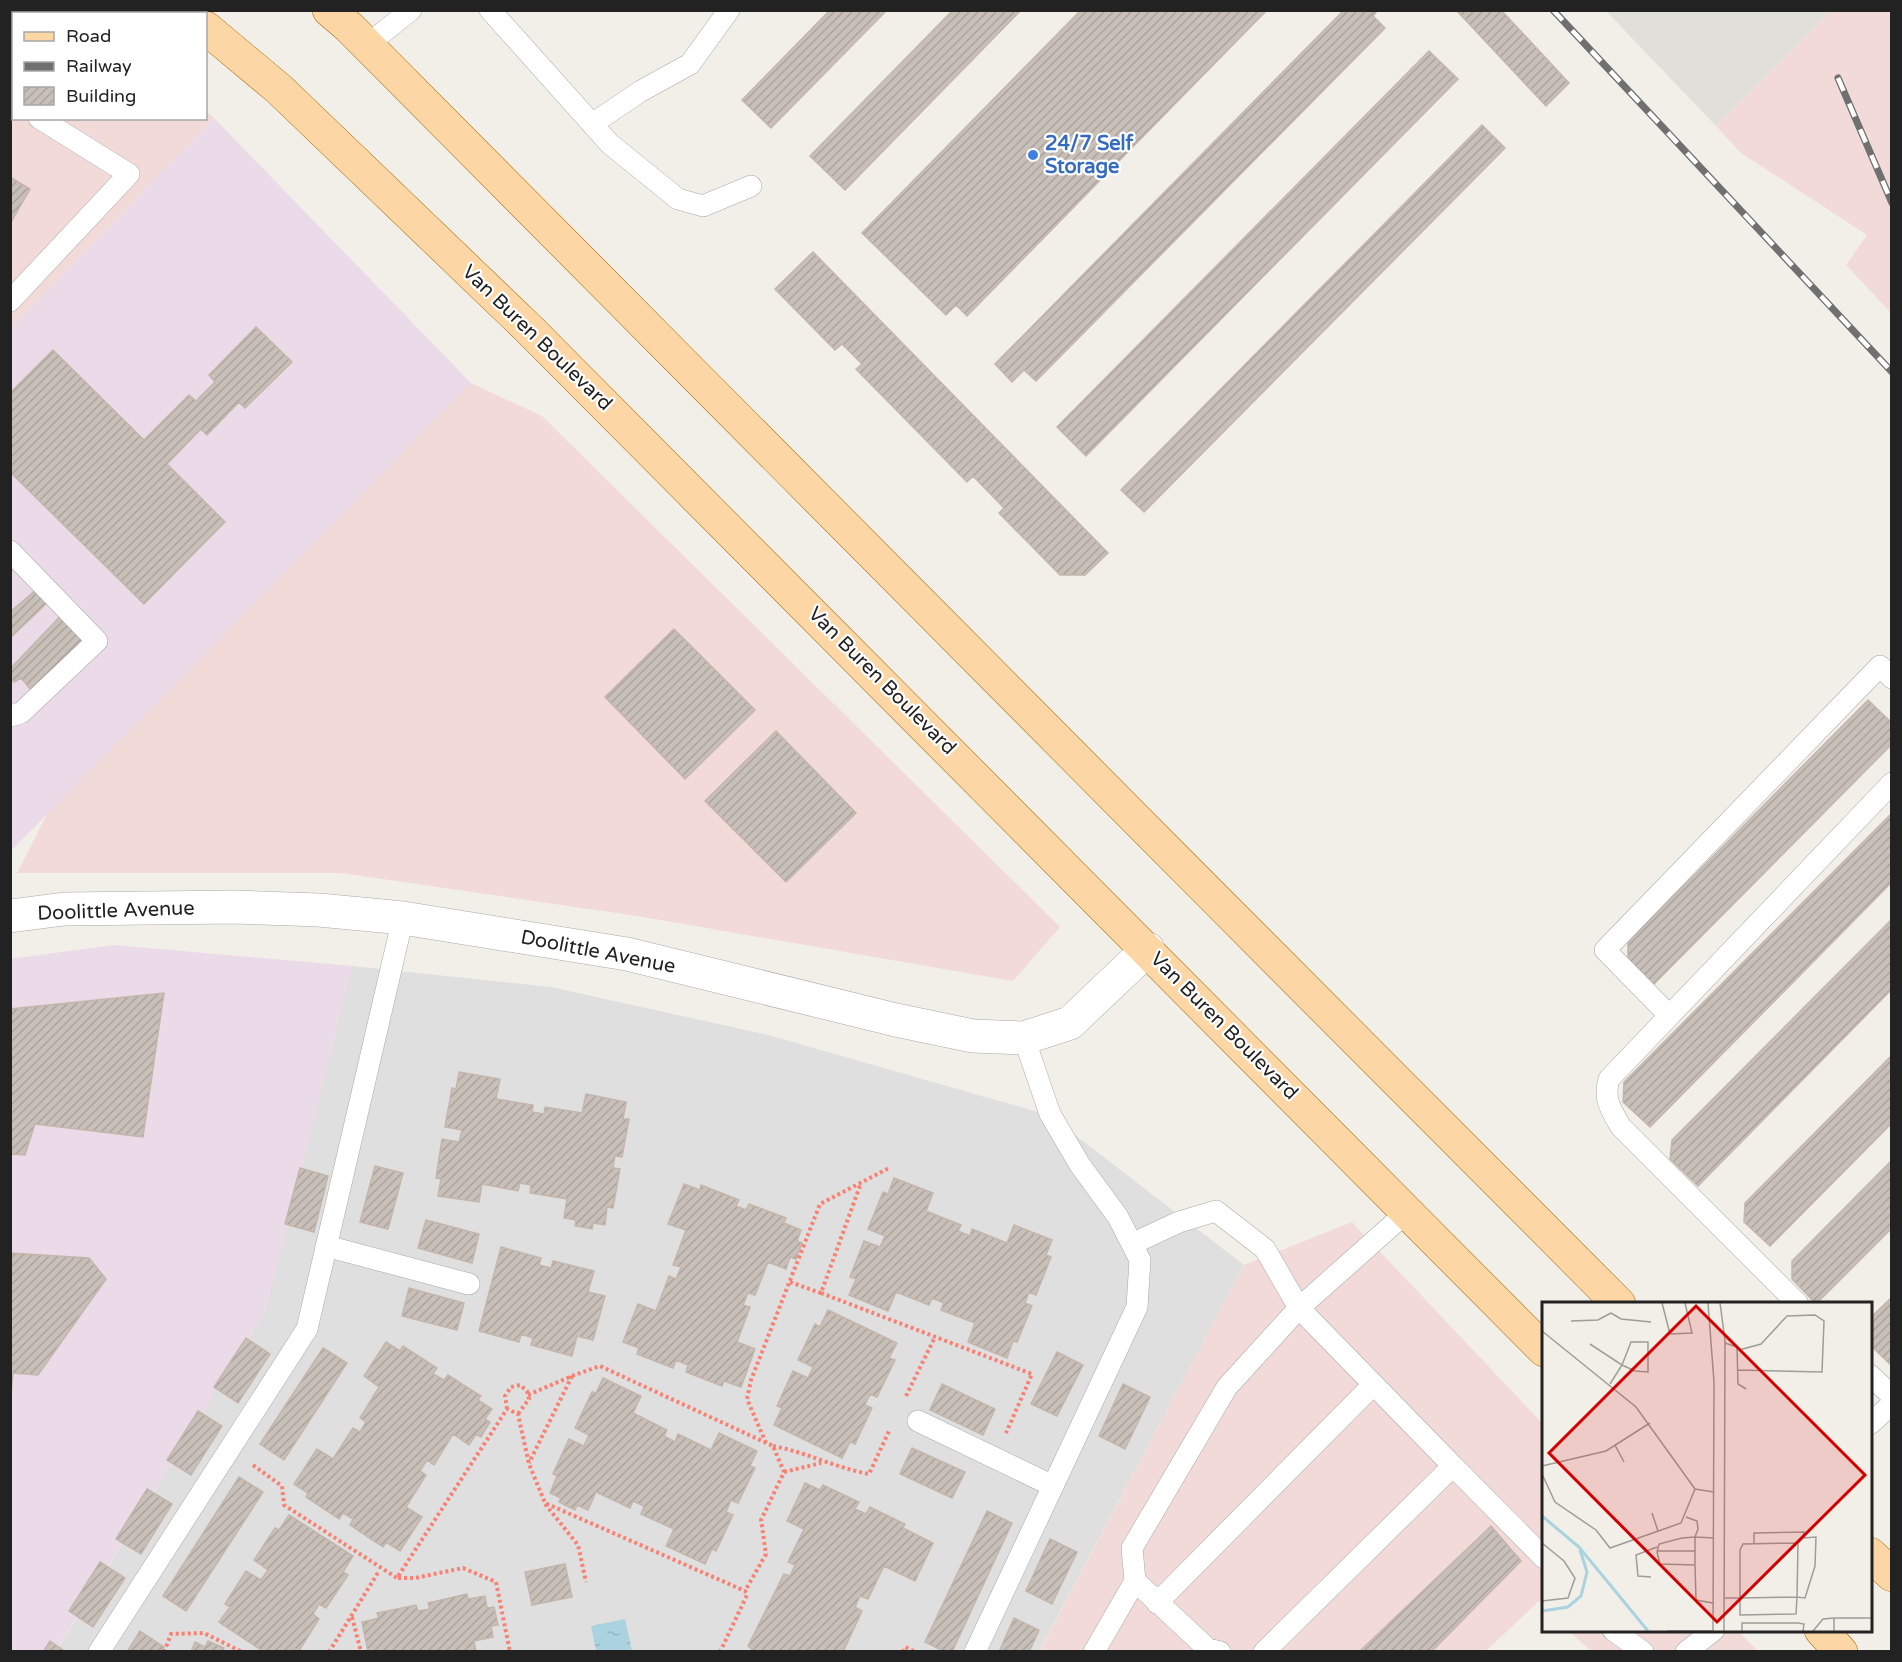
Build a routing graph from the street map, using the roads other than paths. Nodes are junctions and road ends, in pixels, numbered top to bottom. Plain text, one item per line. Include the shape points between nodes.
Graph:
1 (329, 10) edge
2 (411, 10) edge
3 (489, 10) edge
4 (729, 10) edge
5 (207, 29) edge
6 (367, 45) junction
7 (42, 120) edge
8 (592, 124) junction
9 (751, 186) dead end
10 (10, 301) edge
11 (10, 551) edge
12 (1892, 678) edge
13 (10, 716) edge
14 (1892, 783) edge
15 (10, 916) edge
16 (403, 918) junction
17 (1149, 949) junction
18 (1669, 1015) junction
19 (1024, 1038) junction
20 (1408, 1211) junction
21 (1132, 1244) junction
22 (326, 1246) junction
23 (469, 1284) dead end
24 (1617, 1302) edge
25 (1796, 1302) edge
26 (1299, 1308) junction
27 (1542, 1348) edge
28 (1872, 1378) edge
29 (1373, 1385) junction
30 (1892, 1396) edge
31 (1892, 1404) edge
32 (918, 1421) dead end
33 (1872, 1422) edge
34 (1453, 1466) junction
35 (1053, 1486) junction
36 (1872, 1556) edge
37 (1542, 1557) edge
38 (1892, 1575) edge
39 (1135, 1581) junction
40 (1157, 1603) junction
41 (1616, 1632) edge
42 (1711, 1632) edge
43 (1823, 1632) edge
44 (99, 1652) edge
45 (975, 1652) edge
46 (1094, 1652) edge
47 (1220, 1652) edge
48 (1264, 1652) edge
49 (1643, 1652) edge
50 (1686, 1652) edge
51 (1841, 1652) edge

1 - 6 main road
2 - 6 lane
3 - 8 lane
4 - 8 lane via 690,64
5 - 17 main road, Van Buren Boulevard via 279,89 530,329
6 - 24 main road
7 - 10 lane via 129,174
8 - 9 lane via 610,144 678,199 703,207
11 - 13 lane via 98,641 21,713
12 - 18 lane via 1880,666 1605,950
14 - 18 lane
15 - 16 street, Doolittle Avenue via 64,909 234,907
16 - 19 street, Doolittle Avenue via 627,954 973,1036
16 - 22 lane
17 - 19 street, Doolittle Avenue via 1070,1023
17 - 20 main road, Van Buren Boulevard
18 - 25 lane via 1609,1079 1605,1092 1608,1105 1621,1127
19 - 21 lane via 1050,1114 1080,1165 1118,1216
20 - 26 lane
20 - 27 main road, Van Buren Boulevard
21 - 26 lane via 1179,1222 1216,1211 1265,1249
21 - 35 lane via 1140,1260 1137,1307
22 - 23 lane
22 - 44 lane via 307,1329
26 - 29 lane
26 - 39 lane via 1227,1387 1132,1548
28 - 30 lane
29 - 34 lane
29 - 40 lane
31 - 33 lane
32 - 35 lane
34 - 37 lane via 1517,1543
34 - 48 lane
35 - 45 lane
36 - 38 main road
39 - 40 lane
39 - 46 lane
40 - 47 lane via 1208,1649
41 - 49 lane
42 - 50 lane
43 - 51 main road

